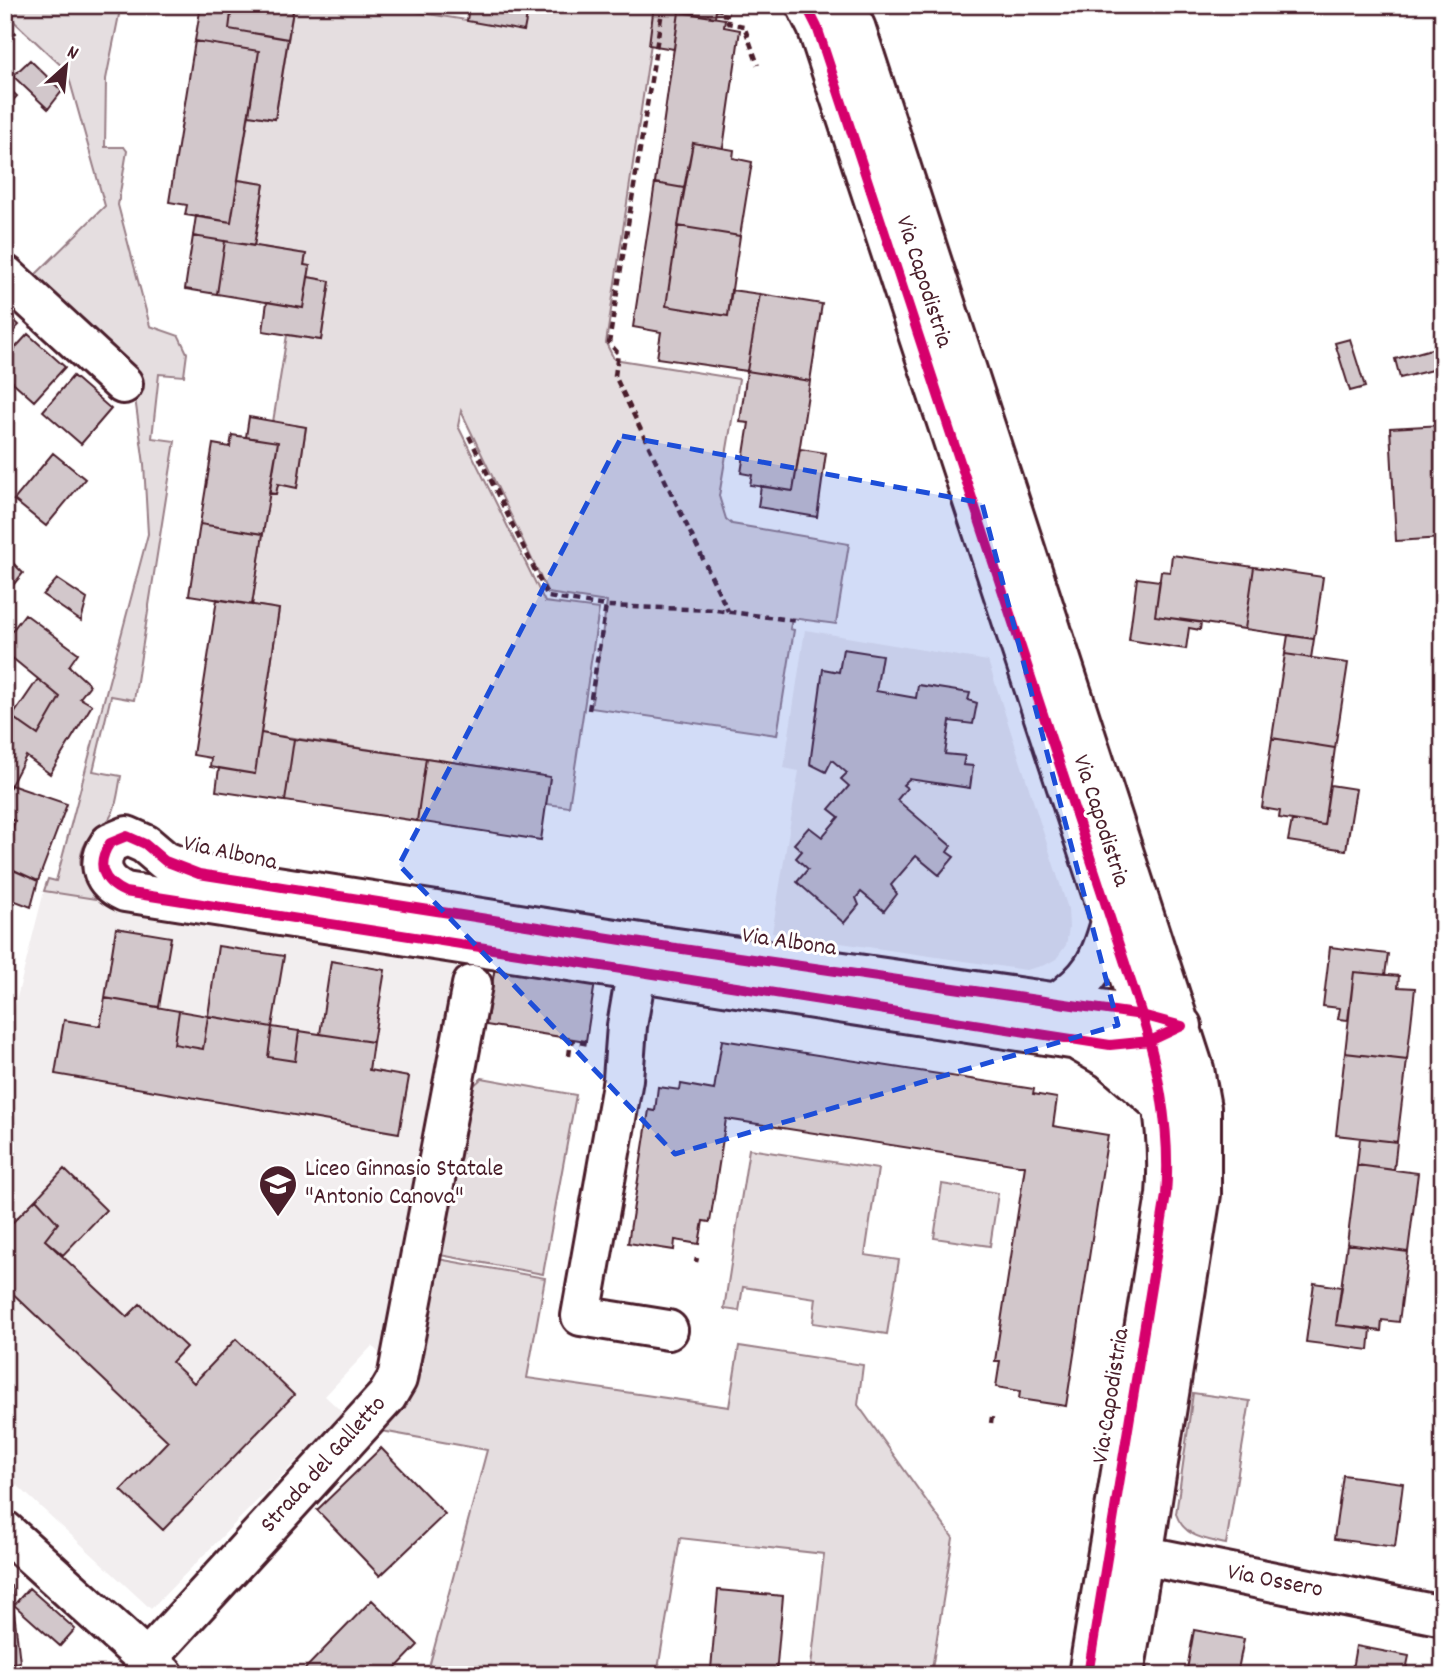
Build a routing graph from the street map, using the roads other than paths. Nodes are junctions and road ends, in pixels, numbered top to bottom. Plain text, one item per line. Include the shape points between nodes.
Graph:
1 (806, 5) edge
2 (845, 5) edge
3 (5, 275) edge
4 (122, 384) dead end
5 (1111, 922) junction
6 (639, 957) junction
7 (471, 985) dead end
8 (1056, 1003) junction
9 (1158, 1028) junction
10 (1076, 1040) junction
11 (1163, 1106) junction
12 (668, 1330) dead end
13 (5, 1531) edge
14 (1126, 1552) junction
15 (1443, 1616) edge
16 (156, 1667) edge
17 (1088, 1675) edge
18 (1124, 1675) edge

1 - 5 street, Via Capodistria
2 - 9 street, Via Capodistria
3 - 4 street
5 - 8 street via 1093,971 1079,988
5 - 9 street, Via Capodistria
6 - 6 street, Via Albona via 199,874 165,861 127,836 110,843 101,863 103,876 125,892
6 - 8 street, Via Albona
6 - 10 street, Via Albona
6 - 12 street via 623,1079 581,1316
7 - 16 street, Strada del Galletto via 397,1380
8 - 9 street, Via Albona
9 - 10 street, Via Albona via 1110,1045
9 - 11 street, Via Capodistria
9 - 14 street, Via Capodistria via 1194,1069 1201,1108 1201,1194
10 - 11 street, Via Albona via 1109,1059
11 - 14 street, Via Capodistria via 1166,1195
13 - 16 street, Strada del Galletto
14 - 15 street, Via Ossero
14 - 17 street, Via Capodistria
14 - 18 street, Via Capodistria

